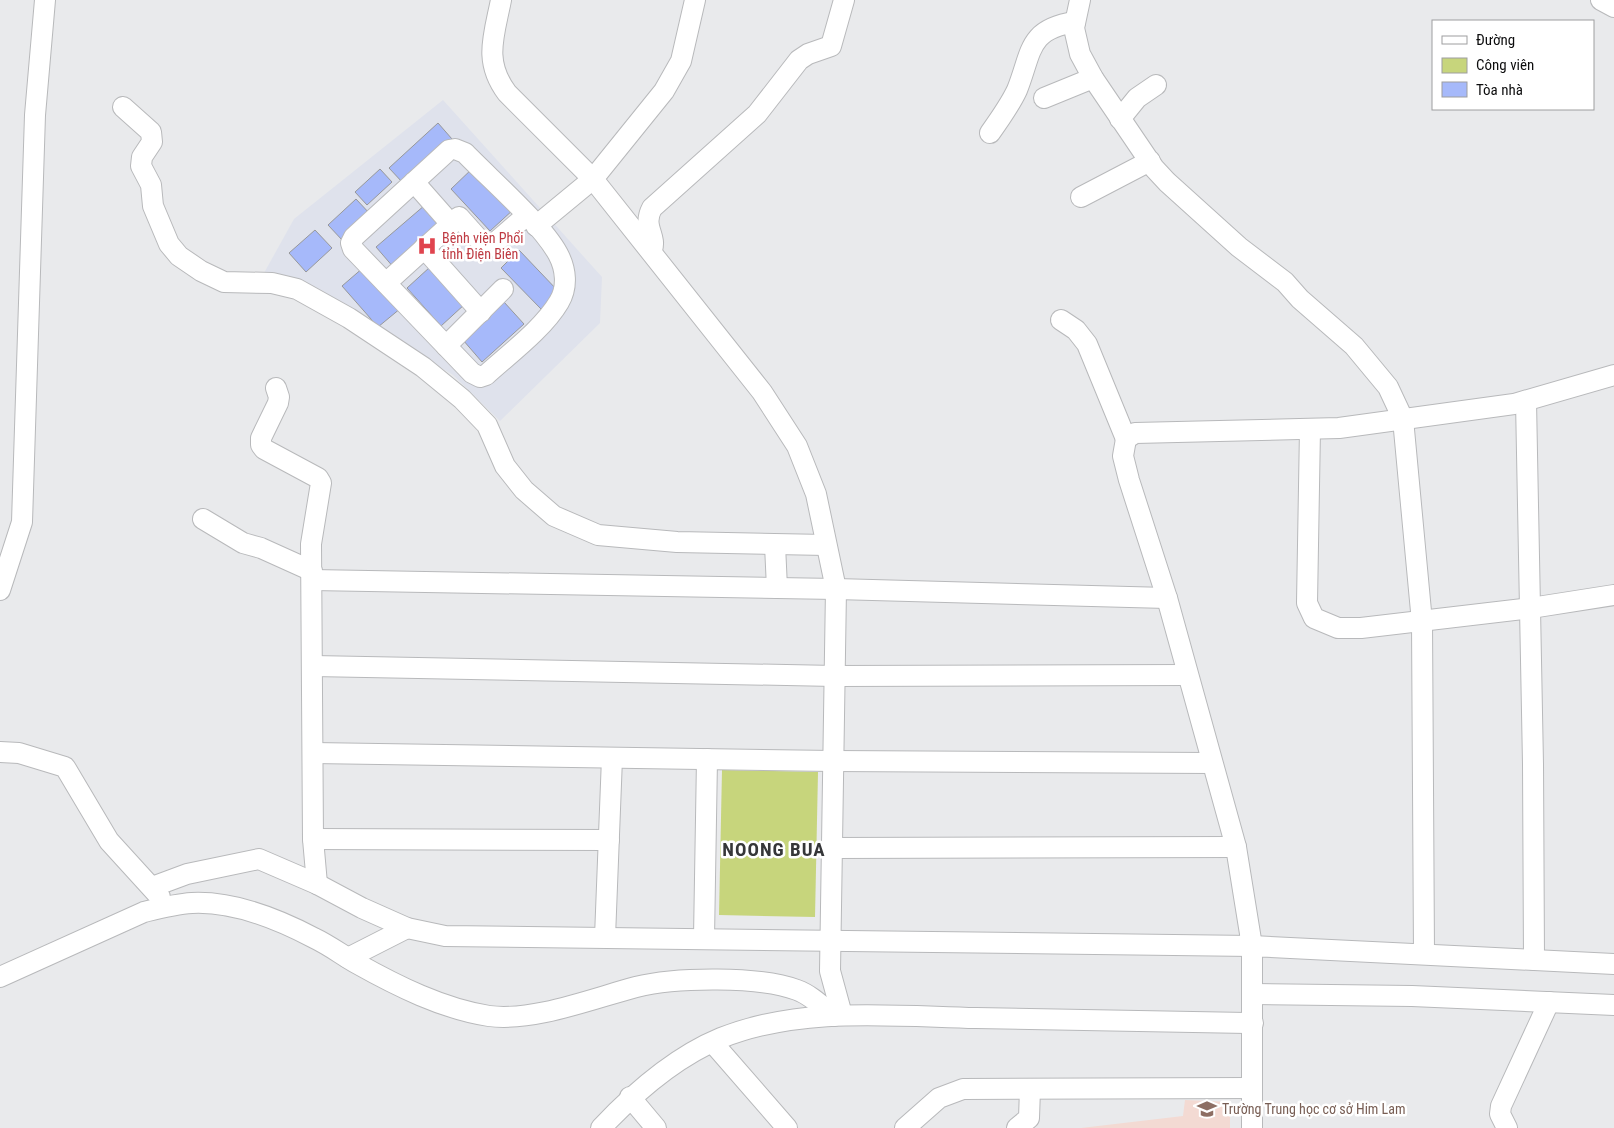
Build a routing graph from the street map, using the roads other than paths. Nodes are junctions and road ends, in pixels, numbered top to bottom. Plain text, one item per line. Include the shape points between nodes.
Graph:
1 (45, 0) edge
2 (501, 0) edge
3 (695, 0) edge
4 (844, 0) edge
5 (1080, 0) edge
6 (1601, 0) edge
7 (1614, 7) edge
8 (1075, 22) junction
9 (1093, 78) junction
10 (1156, 86) dead end
11 (1044, 98) dead end
12 (123, 107) dead end
13 (1120, 119) junction
14 (990, 133) dead end
15 (1150, 161) junction
16 (593, 179) junction
17 (414, 182) junction
18 (1081, 197) dead end
19 (531, 221) junction
20 (452, 224) junction
21 (424, 248) junction
22 (651, 252) junction
23 (386, 283) junction
24 (503, 289) dead end
25 (481, 312) junction
26 (1061, 320) dead end
27 (446, 346) junction
28 (1614, 375) edge
29 (276, 388) dead end
30 (1526, 401) junction
31 (1403, 420) junction
32 (1310, 429) junction
33 (1126, 439) junction
34 (203, 519) dead end
35 (775, 545) junction
36 (826, 545) junction
37 (312, 575) junction
38 (777, 588) junction
39 (836, 589) junction
40 (0, 590) edge
41 (1614, 595) edge
42 (1166, 598) junction
43 (1530, 608) junction
44 (1422, 622) junction
45 (313, 666) junction
46 (1187, 675) junction
47 (834, 676) junction
48 (0, 752) edge
49 (313, 753) junction
50 (612, 758) junction
51 (707, 759) junction
52 (833, 761) junction
53 (1212, 762) junction
54 (313, 839) junction
55 (609, 840) junction
56 (832, 848) junction
57 (1236, 848) junction
58 (317, 884) junction
59 (152, 887) junction
60 (168, 906) junction
61 (407, 928) junction
62 (605, 937) junction
63 (704, 938) junction
64 (830, 940) junction
65 (1252, 946) junction
66 (357, 953) junction
67 (1424, 954) junction
68 (1534, 960) junction
69 (1614, 964) edge
70 (0, 977) edge
71 (1254, 990) junction
72 (1549, 1002) junction
73 (1614, 1005) edge
74 (838, 1016) junction
75 (1253, 1023) junction
76 (713, 1043) junction
77 (1252, 1088) junction
78 (1030, 1089) junction
79 (630, 1097) junction
80 (601, 1128) edge
81 (656, 1128) edge
82 (787, 1128) edge
83 (905, 1128) edge
84 (1017, 1128) edge
85 (1252, 1128) edge
86 (1507, 1128) edge

1 - 40 street via 35,116 22,522
2 - 16 street via 492,63 498,81
3 - 16 street via 681,60 664,91
4 - 22 street via 832,46 799,60 757,114 652,208 647,219 653,242
5 - 8 street
6 - 7 street
8 - 9 street via 1074,36
8 - 14 street via 1050,28 1032,46 1013,99
9 - 11 street
9 - 13 street
10 - 13 street via 1138,98
12 - 35 street via 151,132 152,142 140,166 151,185 154,206 169,244 179,256 224,282 272,283 297,289 349,318 424,367 487,425 505,466 524,490 554,516 598,535 677,542
13 - 15 street
15 - 18 street
15 - 31 street via 1167,182 1239,247 1285,282 1354,346 1388,387
16 - 19 street
16 - 22 street
17 - 19 street via 449,150 459,150
17 - 20 street
17 - 23 street via 351,243
19 - 20 street via 490,247 484,245 461,218
19 - 27 street via 558,254 564,270 566,283 550,315 480,377
20 - 21 street
21 - 23 street
21 - 25 street
22 - 36 street via 762,392 797,446 816,494
23 - 27 street
24 - 25 street
25 - 27 street
26 - 33 street via 1076,330 1087,344
28 - 30 street
29 - 37 street via 278,403 260,445 318,478 321,484 313,522
30 - 31 street
30 - 43 street
31 - 32 street
31 - 44 street
32 - 33 street via 1135,433
32 - 44 street via 1307,603 1310,612 1314,618 1338,628
33 - 42 street via 1123,456 1129,480
34 - 37 street via 243,543 269,551
35 - 36 street
35 - 38 street
36 - 39 street
37 - 38 street
37 - 45 street
38 - 39 street
39 - 42 street
39 - 47 street
41 - 43 street
42 - 46 street
43 - 44 street
43 - 68 street
44 - 67 street
45 - 47 street
45 - 49 street
46 - 47 street
46 - 53 street
47 - 52 street
48 - 59 street via 19,753 65,767 110,841
49 - 50 street
49 - 54 street
50 - 51 street
50 - 55 street
51 - 52 street
51 - 63 street
52 - 53 street
52 - 56 street
53 - 57 street
54 - 55 street
54 - 58 street
55 - 62 street
56 - 57 street
56 - 64 street
57 - 65 street
58 - 59 street via 259,859 188,874
58 - 61 street
59 - 60 street
60 - 66 street via 193,903 245,910
60 - 70 street via 144,912
61 - 62 street via 446,936
61 - 66 street
62 - 63 street
63 - 64 street
64 - 65 street
64 - 74 street
65 - 67 street
65 - 71 street
66 - 74 street via 419,994 462,1010 491,1016 518,1016 554,1009 672,980 729,980 798,990
67 - 68 street
68 - 69 street
71 - 72 street
71 - 75 street
72 - 73 street
72 - 86 street via 1501,1106 1500,1114
74 - 75 street
74 - 76 street via 772,1023
75 - 77 street
76 - 79 street via 680,1060
76 - 82 street
77 - 78 street
77 - 85 street
78 - 83 street via 963,1089 939,1098
78 - 84 street via 1029,1118
79 - 80 street
79 - 81 street

